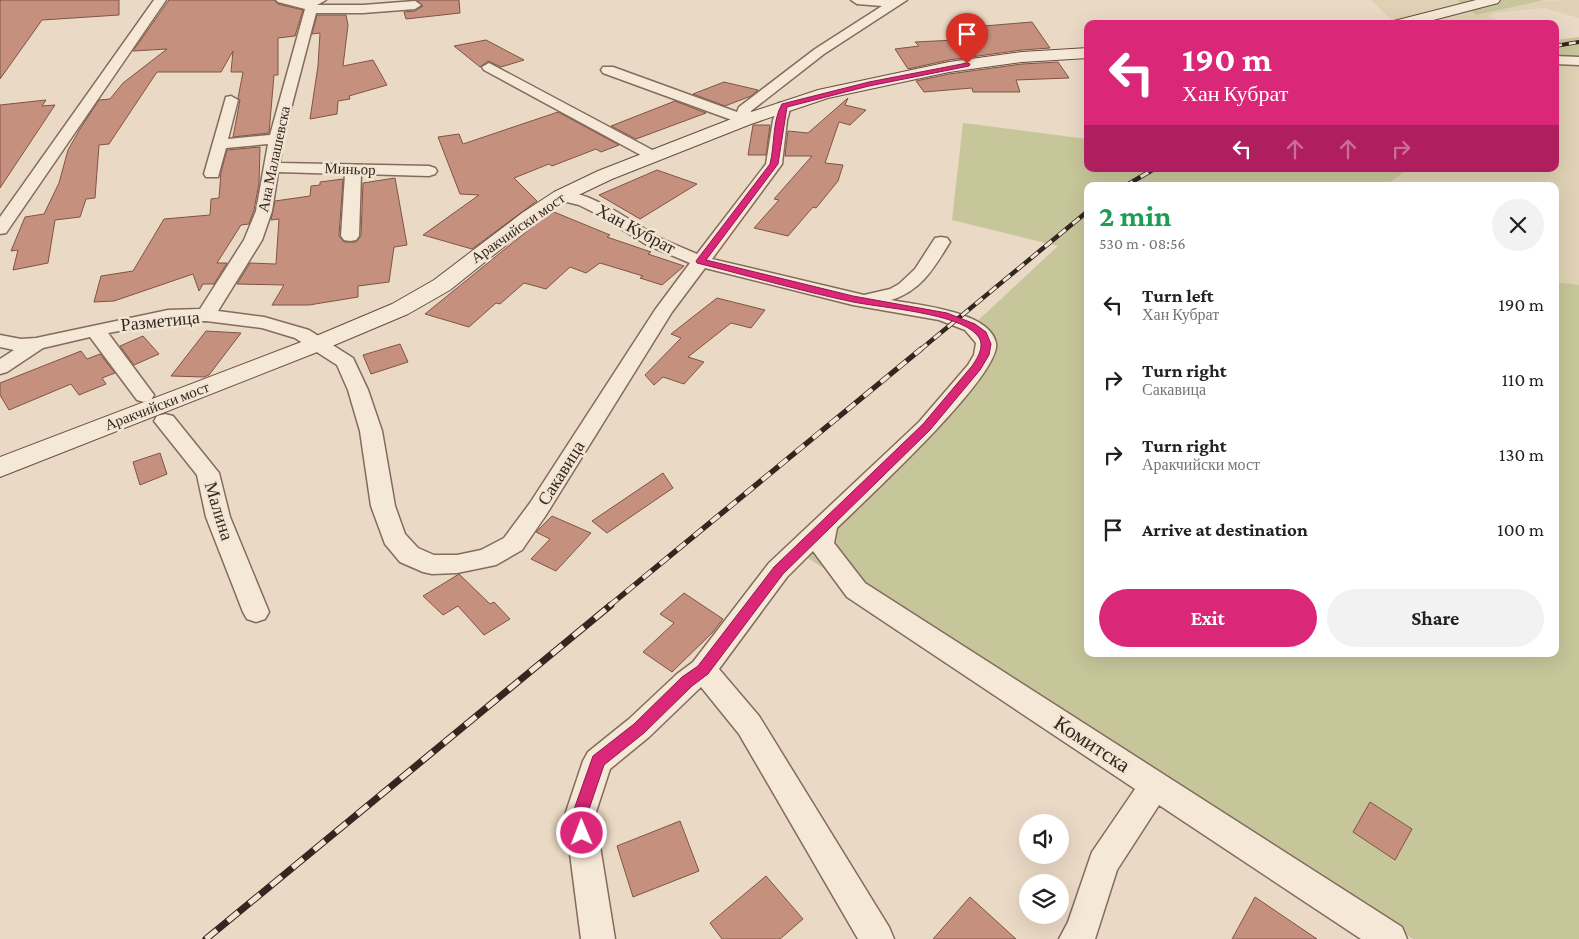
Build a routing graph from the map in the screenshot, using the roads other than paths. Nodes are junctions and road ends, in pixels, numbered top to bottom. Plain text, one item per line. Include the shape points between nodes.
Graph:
1 (160, 0) edge
2 (282, 0) edge
3 (857, 0) edge
4 (1493, 0) edge
5 (896, 3) edge
6 (313, 4) edge
7 (415, 5) dead end
8 (1415, 20) edge
9 (1084, 53) edge
10 (1559, 60) edge
11 (1579, 61) edge
12 (489, 67) dead end
13 (608, 70) dead end
14 (231, 100) dead end
15 (784, 106) junction
16 (745, 120) junction
17 (276, 139) junction
18 (220, 144) junction
19 (654, 156) junction
20 (270, 167) junction
21 (354, 170) junction
22 (430, 171) dead end
23 (212, 174) dead end
24 (561, 196) junction
25 (0, 229) edge
26 (350, 236) dead end
27 (941, 242) dead end
28 (700, 261) junction
29 (917, 280) junction
30 (853, 299) junction
31 (943, 315) junction
32 (206, 316) junction
33 (95, 330) junction
34 (0, 341) edge
35 (36, 344) junction
36 (318, 344) junction
37 (0, 368) edge
38 (144, 395) dead end
39 (165, 421) dead end
40 (12, 462) edge
41 (824, 527) junction
42 (256, 612) dead end
43 (703, 670) junction
44 (1155, 785) junction
45 (598, 939) edge
46 (877, 939) edge
47 (1076, 939) edge
48 (1390, 939) edge

1 - 25 street
2 - 6 street
3 - 5 street
4 - 8 main road
5 - 16 street via 829,45 764,93 744,110
6 - 7 street via 372,8
6 - 17 street, Ана Малашевска
9 - 15 main road, Аракчийски мост via 1022,57 949,67
10 - 11 street
12 - 19 street
13 - 16 street
14 - 18 street
15 - 16 main road, Аракчийски мост
15 - 28 street, Сакавица via 774,164
16 - 19 main road, Аракчийски мост
17 - 18 street
17 - 20 street, Ана Малашевска
18 - 23 street
19 - 24 main road, Аракчийски мост
20 - 21 street, Миньор
20 - 32 street, Ана Малашевска via 264,211 253,240
21 - 22 street, Миньор
21 - 26 street
24 - 28 street, Хан Кубрат via 594,206 653,241
24 - 36 main road, Аракчийски мост via 442,285 400,309
27 - 29 street
28 - 30 street, Хан Кубрат
28 - 36 street, Сакавица via 664,310 513,544 487,558 457,564 432,564 409,555 394,538 383,506 371,431 358,390 346,362
29 - 30 street via 902,291
29 - 31 street via 927,303
30 - 31 street, Хан Кубрат
31 - 41 street, Хан Кубрат via 972,326 982,334 986,344 984,355 927,427
32 - 33 street, Разметица via 168,316
32 - 36 street, Разметица via 278,326 302,334
33 - 35 street, Разметица
33 - 38 street
34 - 35 street, Разметица
35 - 37 street
36 - 40 main road, Аракчийски мост
39 - 42 street, Малина via 208,473 218,517
41 - 43 street, Хан Кубрат via 778,570
41 - 44 street, Комитска via 822,545 856,590
43 - 45 street, Хан Кубрат via 598,761 580,815
43 - 46 street via 749,726
44 - 47 street via 1104,863 1082,931
44 - 48 street, Комитска

